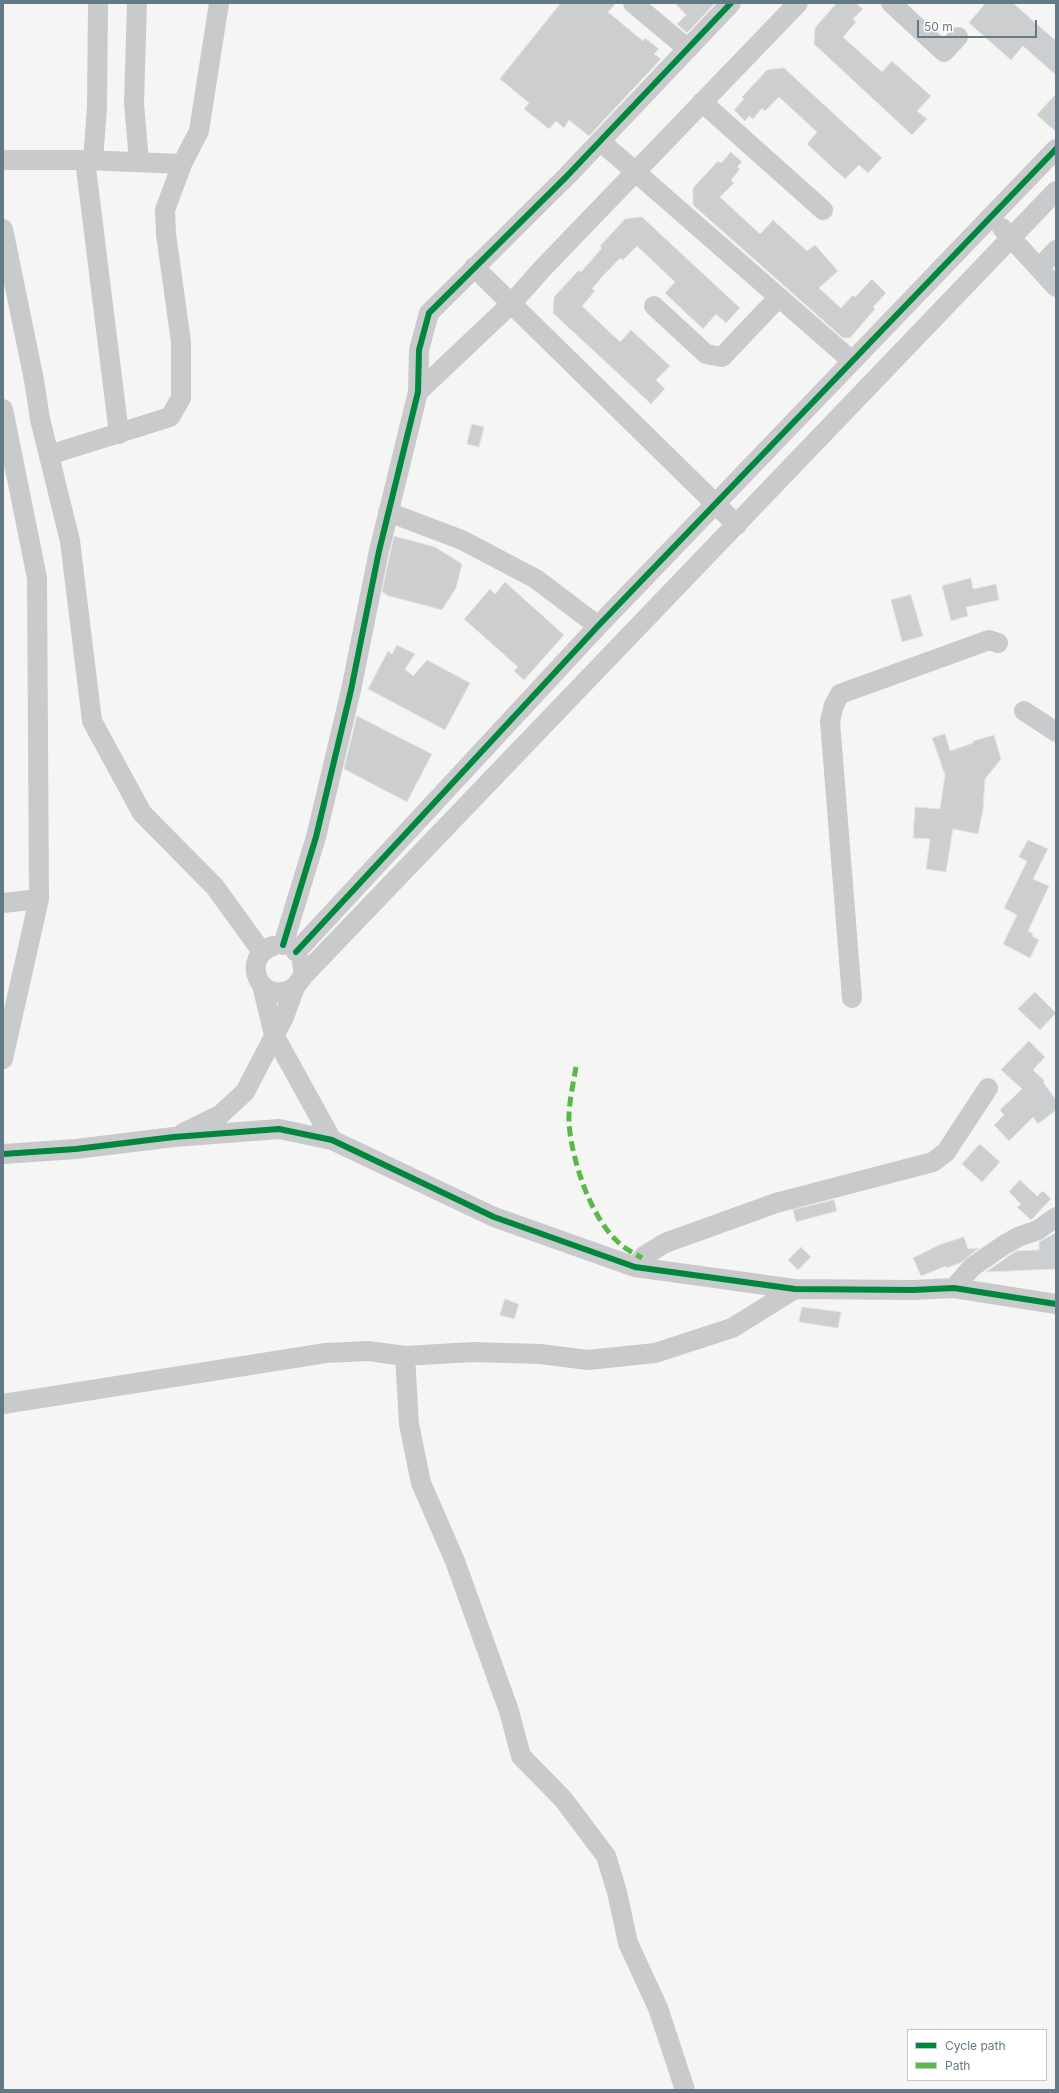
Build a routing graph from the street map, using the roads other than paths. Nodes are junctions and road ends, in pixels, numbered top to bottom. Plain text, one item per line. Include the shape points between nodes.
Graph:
1 (98, 3) edge
2 (137, 3) edge
3 (219, 3) edge
4 (633, 3) edge
5 (731, 3) edge
6 (798, 3) edge
7 (891, 3) edge
8 (958, 37) dead end
9 (688, 49) junction
10 (702, 102) junction
11 (600, 141) junction
12 (1056, 149) edge
13 (3, 160) edge
14 (89, 160) junction
15 (139, 162) junction
16 (182, 164) junction
17 (636, 171) junction
18 (1056, 191) edge
19 (823, 210) dead end
20 (991, 217) junction
21 (3, 229) edge
22 (1012, 238) junction
23 (1056, 250) edge
24 (474, 267) junction
25 (1039, 268) junction
26 (1056, 287) edge
27 (779, 297) junction
28 (511, 304) junction
29 (654, 306) dead end
30 (852, 361) junction
31 (418, 392) junction
32 (3, 409) edge
33 (119, 434) junction
34 (49, 455) junction
35 (715, 504) junction
36 (388, 512) junction
37 (737, 525) junction
38 (598, 626) junction
39 (998, 643) dead end
40 (1024, 711) dead end
41 (1056, 732) edge
42 (39, 899) junction
43 (3, 903) edge
44 (290, 949) junction
45 (262, 952) junction
46 (300, 981) junction
47 (262, 985) junction
48 (852, 998) dead end
49 (274, 1036) junction
50 (3, 1059) edge
51 (988, 1088) dead end
52 (174, 1137) junction
53 (332, 1140) junction
54 (3, 1154) edge
55 (1056, 1218) edge
56 (636, 1267) junction
57 (954, 1288) junction
58 (795, 1289) junction
59 (1055, 1303) edge
60 (405, 1356) junction
61 (3, 1404) edge
62 (685, 2090) edge

1 - 14 street via 96,106
2 - 15 street via 134,103
3 - 16 street via 199,131
4 - 9 street
5 - 9 street
6 - 10 street
7 - 8 street via 944,52
9 - 11 street
10 - 17 street
10 - 19 street
11 - 17 street
11 - 24 street
12 - 20 street
13 - 14 street
14 - 15 street
14 - 33 street
15 - 16 street
16 - 33 street via 165,210 181,342 181,398 170,417
17 - 27 street
17 - 28 street
18 - 22 street
20 - 22 street
20 - 30 street
21 - 34 street
22 - 25 street
22 - 37 street
23 - 25 street
24 - 28 street
24 - 31 street via 429,314 419,350
25 - 26 street
27 - 29 street via 722,356 706,354
27 - 30 street
28 - 31 street
28 - 35 street
30 - 35 street
31 - 36 street
32 - 42 street via 38,578
33 - 34 street
34 - 45 street via 70,541 92,721 142,813 215,887
35 - 37 street
35 - 38 street
36 - 38 street via 462,540 536,579
36 - 44 street via 351,690
37 - 46 street
38 - 44 street
39 - 48 street via 989,640 840,694 834,705 830,721
40 - 41 street
42 - 43 street
42 - 50 street
44 - 45 street via 268,948
44 - 46 street via 301,958
45 - 47 street via 258,958 256,972
46 - 47 street via 282,993 274,993
46 - 49 street
47 - 49 street
49 - 52 street via 245,1092 220,1115
49 - 53 street
51 - 56 street via 946,1152 934,1162 776,1203 665,1243 642,1258
52 - 53 street via 278,1129
52 - 54 street via 76,1149
53 - 56 street via 494,1217
55 - 57 street via 1038,1230 1018,1237 999,1248 972,1267
56 - 58 street
57 - 58 street
57 - 59 street
58 - 60 street via 732,1328 655,1353 588,1360 540,1354 473,1352
60 - 61 street via 368,1351 326,1353
60 - 62 street via 409,1424 421,1483 455,1561 509,1711 521,1756 563,1799 606,1856 628,1943 658,2008

